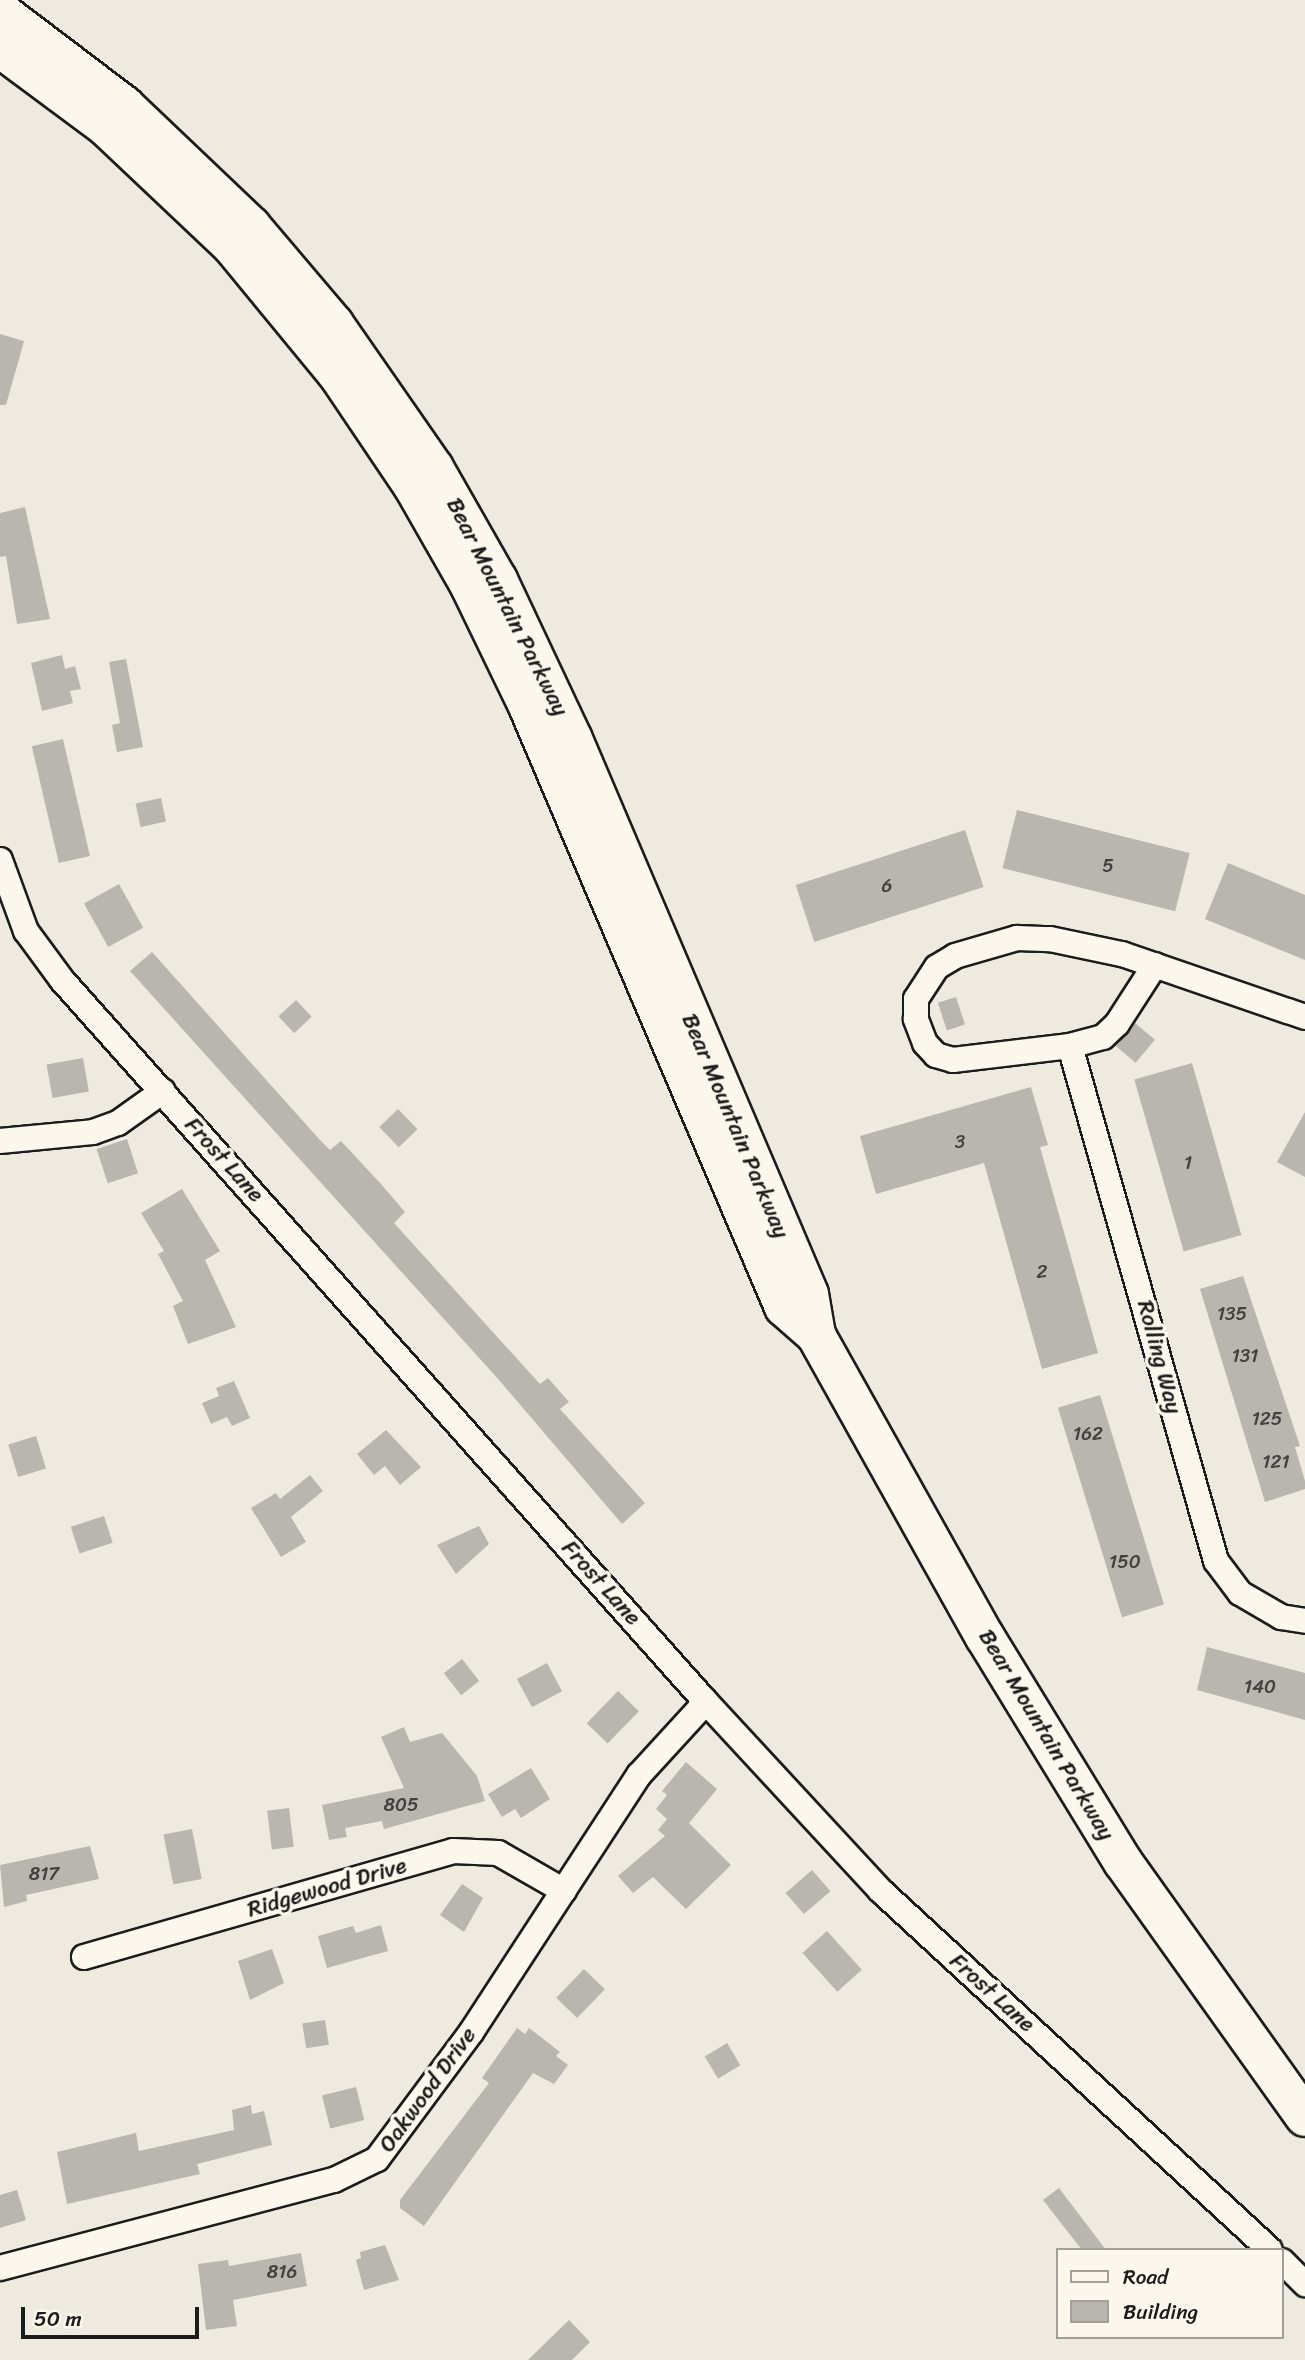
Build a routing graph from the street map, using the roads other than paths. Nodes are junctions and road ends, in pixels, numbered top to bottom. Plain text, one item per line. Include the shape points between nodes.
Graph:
1 (0, 11) edge
2 (0, 48) edge
3 (0, 860) edge
4 (1155, 965) junction
5 (1305, 1017) edge
6 (1070, 1046) junction
7 (163, 1091) junction
8 (0, 1141) edge
9 (816, 1335) junction
10 (1305, 1621) edge
11 (706, 1702) junction
12 (564, 1891) junction
13 (84, 1957) dead end
14 (1305, 2118) edge
15 (1268, 2248) edge
16 (1284, 2264) edge
17 (0, 2268) edge
18 (1305, 2284) edge

1 - 9 highway, Bear Mountain Parkway via 125,106 235,210 341,333 434,468 498,580 572,737 809,1294
2 - 9 highway, Bear Mountain Parkway via 105,126 232,246 338,375 413,486 470,586 522,693 785,1307
3 - 7 street, Frost Lane via 26,930 62,980
4 - 5 street
4 - 6 street via 1117,1024 1103,1037
4 - 6 street via 1050,939 1017,938 955,956 937,967 916,999 916,1019 936,1055 953,1060
6 - 10 street, Rolling Way via 1216,1561 1240,1592 1281,1616
7 - 8 street via 118,1123 93,1132
7 - 11 street, Frost Lane
9 - 14 highway, Bear Mountain Parkway via 985,1637 1123,1862
11 - 12 street, Oakwood Drive via 639,1775
11 - 15 street, Frost Lane via 881,1891
12 - 13 street, Ridgewood Drive via 498,1853 453,1851
12 - 17 street, Oakwood Drive via 472,2031 377,2159 334,2180
16 - 18 street

